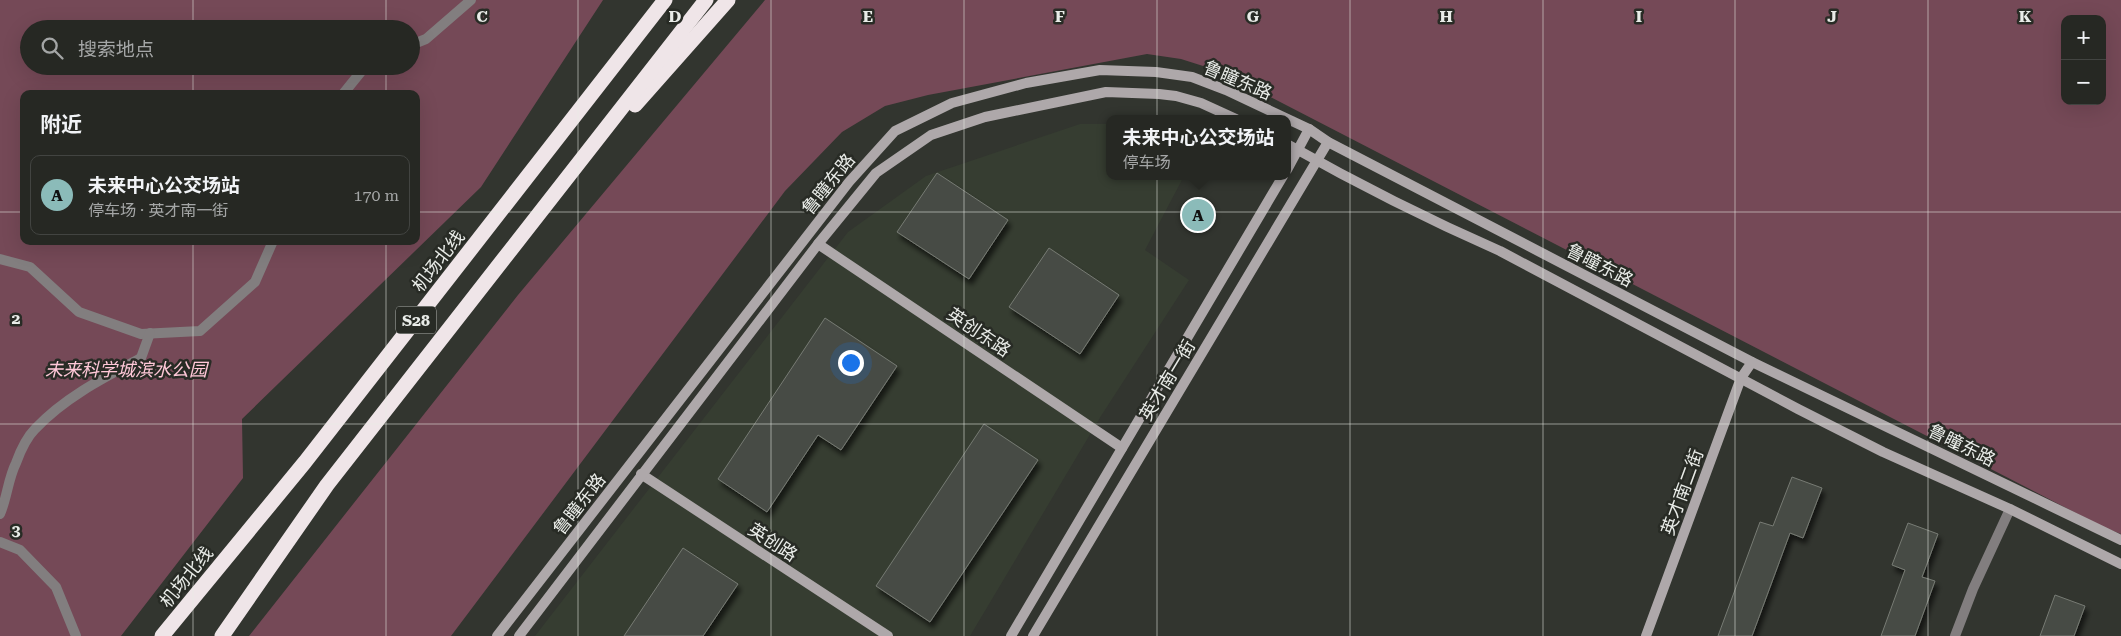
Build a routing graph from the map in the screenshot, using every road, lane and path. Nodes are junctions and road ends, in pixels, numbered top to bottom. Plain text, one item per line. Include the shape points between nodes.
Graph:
1 (471, 0) edge
2 (665, 0) edge
3 (706, 0) edge
4 (728, 0) edge
5 (420, 42) edge
6 (358, 75) edge
7 (346, 90) edge
8 (1227, 115) edge
9 (1279, 115) edge
10 (1291, 121) edge
11 (1309, 129) junction
12 (1328, 142) junction
13 (1291, 146) edge
14 (1298, 150) junction
15 (1316, 161) junction
16 (1291, 163) edge
17 (1281, 180) edge
18 (543, 207) junction
19 (818, 244) junction
20 (271, 245) edge
21 (0, 259) edge
22 (150, 333) junction
23 (1752, 362) junction
24 (1741, 378) junction
25 (1122, 448) junction
26 (641, 474) junction
27 (2010, 509) junction
28 (0, 514) edge
29 (2121, 540) edge
30 (0, 542) edge
31 (2121, 564) edge
32 (76, 636) edge
33 (162, 636) edge
34 (222, 636) edge
35 (497, 636) edge
36 (519, 636) edge
37 (888, 636) edge
38 (1011, 636) edge
39 (1034, 636) edge
40 (1646, 636) edge
41 (1955, 636) edge

1 - 5 street
2 - 33 highway, 机场北线 / S28 via 305,462
3 - 18 highway, S28
4 - 18 highway
6 - 7 street
8 - 19 main road, 鲁瞳东路 via 1176,96 1106,92 985,117 931,135 876,173
9 - 35 main road, 鲁瞳东路 via 1192,77 1100,70 1026,83 952,103 894,131 849,182
10 - 11 main road, 鲁瞳东路
11 - 12 main road, 鲁瞳东路
11 - 14 main road
12 - 15 main road, 英才南一街
12 - 23 main road, 鲁瞳东路
13 - 14 main road, 鲁瞳东路
14 - 15 main road, 鲁瞳东路
14 - 16 main road
15 - 24 main road, 鲁瞳东路 via 1500,251
15 - 39 main road, 英才南一街
17 - 25 main road, 英才南一街
18 - 34 highway, S28 via 327,485
19 - 25 main road, 英创东路
19 - 26 main road, 鲁瞳东路
20 - 22 street via 255,282 200,331
21 - 22 street via 30,267 79,312 141,334
22 - 28 street via 141,358 70,399 33,430 15,464
23 - 24 main road, 英才南二街
23 - 29 main road, 鲁瞳东路
24 - 27 main road, 鲁瞳东路 via 1883,452
24 - 40 main road, 英才南二街
25 - 38 main road, 英才南一街
26 - 36 main road, 鲁瞳东路
26 - 37 main road, 英创路
27 - 31 main road, 鲁瞳东路
27 - 41 street
30 - 32 street via 20,550 56,586

